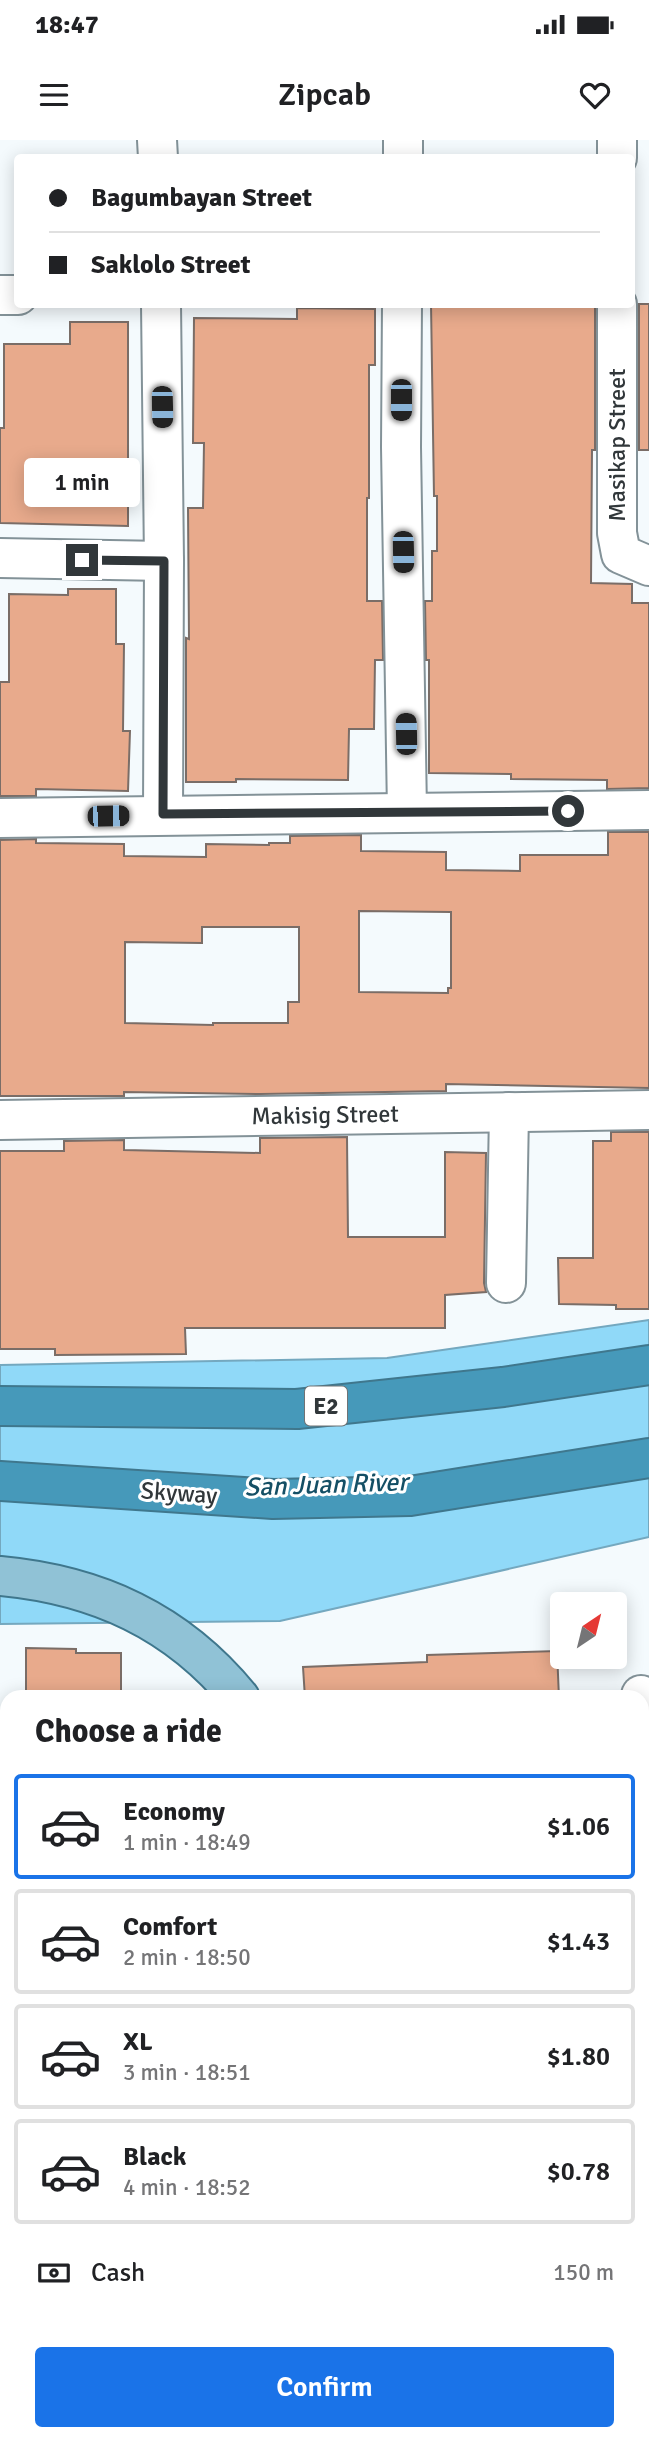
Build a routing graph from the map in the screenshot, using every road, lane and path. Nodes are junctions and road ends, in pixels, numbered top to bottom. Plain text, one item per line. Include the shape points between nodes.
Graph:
1 (161, 308) edge
2 (402, 308) edge
3 (617, 308) edge
4 (0, 558) edge
5 (164, 561) junction
6 (649, 566) edge
7 (649, 810) edge
8 (407, 812) junction
9 (163, 814) junction
10 (0, 818) edge
11 (649, 1110) edge
12 (509, 1112) junction
13 (0, 1120) edge
14 (506, 1283) dead end
15 (649, 1365) edge
16 (0, 1406) edge
17 (649, 1458) edge
18 (0, 1481) edge
19 (0, 1576) edge
20 (232, 1690) edge

1 - 5 street
2 - 8 street
3 - 6 street, Masikap Street via 617,533 621,554
4 - 5 street
5 - 9 street
7 - 8 street
8 - 9 street
9 - 10 street
11 - 12 street, Makisig Street
12 - 13 street, Makisig Street
12 - 14 street
15 - 16 highway, E2 via 503,1387 297,1409
17 - 18 highway, Skyway via 375,1498 273,1499
19 - 20 main road via 68,1587 116,1603 171,1633

